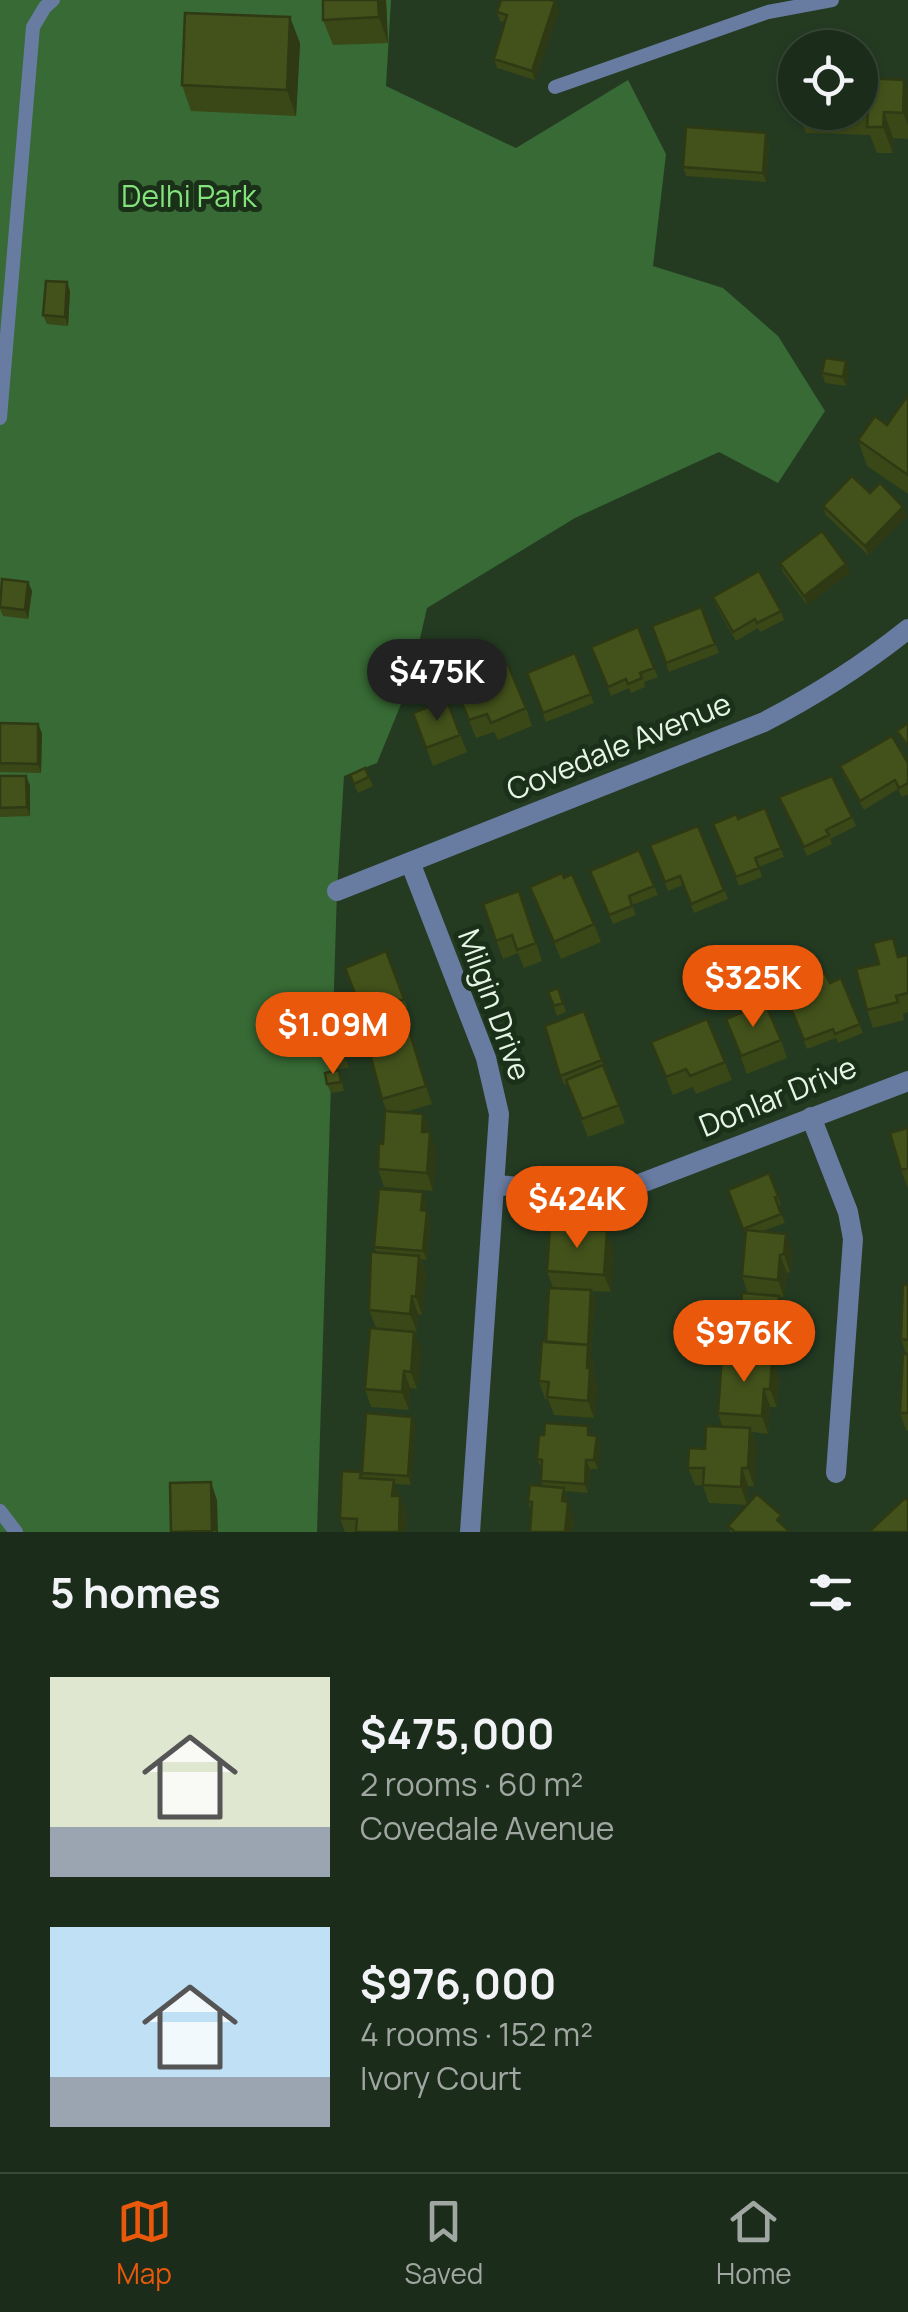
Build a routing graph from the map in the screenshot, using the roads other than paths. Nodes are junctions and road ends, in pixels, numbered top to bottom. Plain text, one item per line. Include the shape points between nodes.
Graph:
1 (53, 0) edge
2 (832, 0) edge
3 (556, 86) dead end
4 (0, 418) edge
5 (908, 628) edge
6 (410, 862) junction
7 (337, 891) dead end
8 (908, 1081) edge
9 (811, 1117) junction
10 (496, 1184) junction
11 (836, 1473) dead end
12 (0, 1511) edge
13 (16, 1532) edge
14 (470, 1532) edge

1 - 4 lane via 33,27
2 - 3 lane via 768,12
5 - 6 street, Covedale Avenue via 856,669 764,722
6 - 7 street, Covedale Avenue
6 - 10 street, Milgin Drive via 494,1082
8 - 9 street, Donlar Drive
9 - 10 street, Donlar Drive via 626,1189 599,1193
9 - 11 street via 853,1239
10 - 14 street, Milgin Drive
12 - 13 lane

